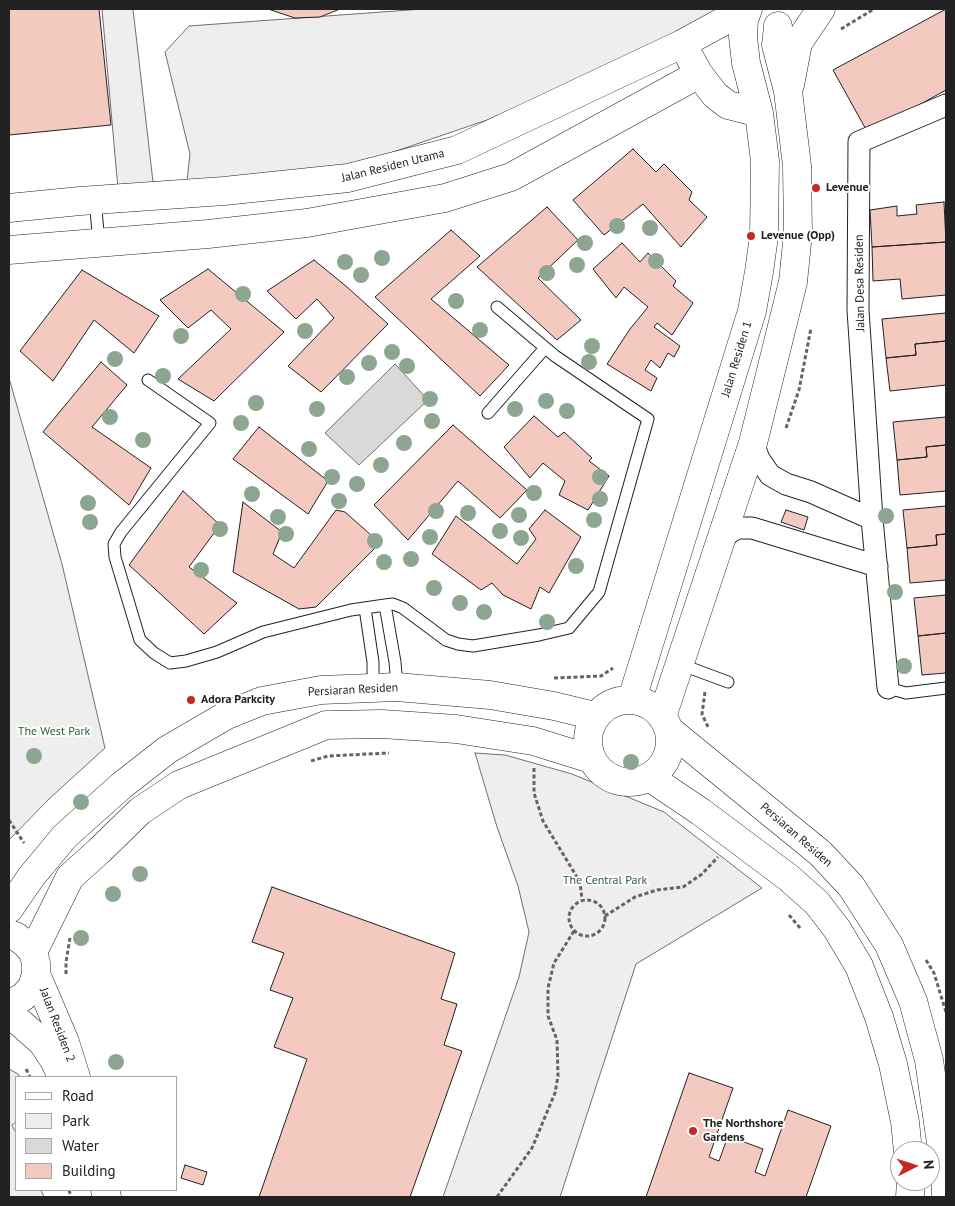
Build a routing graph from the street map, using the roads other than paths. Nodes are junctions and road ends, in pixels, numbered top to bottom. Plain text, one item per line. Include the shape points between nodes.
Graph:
1 (749, 9) edge
2 (821, 9) edge
3 (784, 17) edge
4 (682, 44) junction
5 (699, 74) junction
6 (788, 91) junction
7 (946, 105) edge
8 (759, 113) junction
9 (95, 200) junction
10 (9, 208) edge
11 (99, 242) junction
12 (9, 250) edge
13 (497, 307) dead end
14 (544, 348) junction
15 (148, 380) dead end
16 (488, 413) dead end
17 (754, 443) junction
18 (872, 519) junction
19 (719, 543) junction
20 (877, 566) junction
21 (384, 605) junction
22 (365, 608) junction
23 (680, 666) junction
24 (728, 682) dead end
25 (385, 687) junction
26 (888, 688) joint
27 (946, 688) edge
28 (632, 700) junction
29 (595, 716) junction
30 (665, 723) junction
31 (595, 770) junction
32 (640, 787) junction
33 (9, 908) edge
34 (9, 934) edge
35 (34, 963) junction
36 (9, 1004) edge
37 (9, 1013) edge
38 (62, 1076) edge
39 (76, 1076) edge
40 (907, 1141) edge
41 (946, 1197) edge

1 - 3 street
1 - 4 street, Jalan Residen Utama
1 - 8 street, Jalan Residen 1 via 742,36
2 - 6 street via 798,43
3 - 6 street via 776,45
4 - 5 street
4 - 9 street, Jalan Residen Utama via 457,150 348,178
5 - 8 street via 715,95 728,105
5 - 11 street via 511,177 445,198 307,223
6 - 17 street via 797,166 798,233 791,290
7 - 18 street, Jalan Desa Residen via 859,142 858,310
8 - 28 street, Jalan Residen 1 via 766,198 764,236 752,311
9 - 10 street, Jalan Residen Utama
9 - 11 lane
11 - 12 street
13 - 14 lane
14 - 16 lane
14 - 21 lane via 648,418 599,592 569,628 473,646 446,640 403,608
15 - 22 lane via 210,423 114,544 140,640 170,663 186,661 218,652 262,632
17 - 18 street via 759,459 770,475
17 - 19 street
18 - 20 street, Jalan Desa Residen
19 - 20 street via 738,528 752,528
19 - 23 street
20 - 26 street, Jalan Desa Residen
21 - 22 lane
21 - 25 lane via 395,662
22 - 25 lane via 373,662
23 - 24 lane
23 - 30 street
25 - 29 street, Persiaran Residen via 490,695
25 - 33 street, Persiaran Residen via 320,690 262,701 227,715 167,750 65,836
26 - 27 lane via 906,692
28 - 29 street via 618,700
28 - 30 street via 654,708
29 - 31 street via 587,737
30 - 32 street via 670,742 667,756 660,768
30 - 41 street, Persiaran Residen via 820,853 851,886 889,945 913,1001 929,1060
31 - 32 street via 622,782 636,782
31 - 35 street via 533,741 456,729 382,724 326,726 179,784 140,811 70,877
32 - 40 street via 701,812 790,878 817,903 859,966 879,1017 893,1064
34 - 35 street via 25,943
35 - 36 street via 32,987 23,997
35 - 39 street, Jalan Residen 2
37 - 38 street, Jalan Residen 2 via 42,1042

